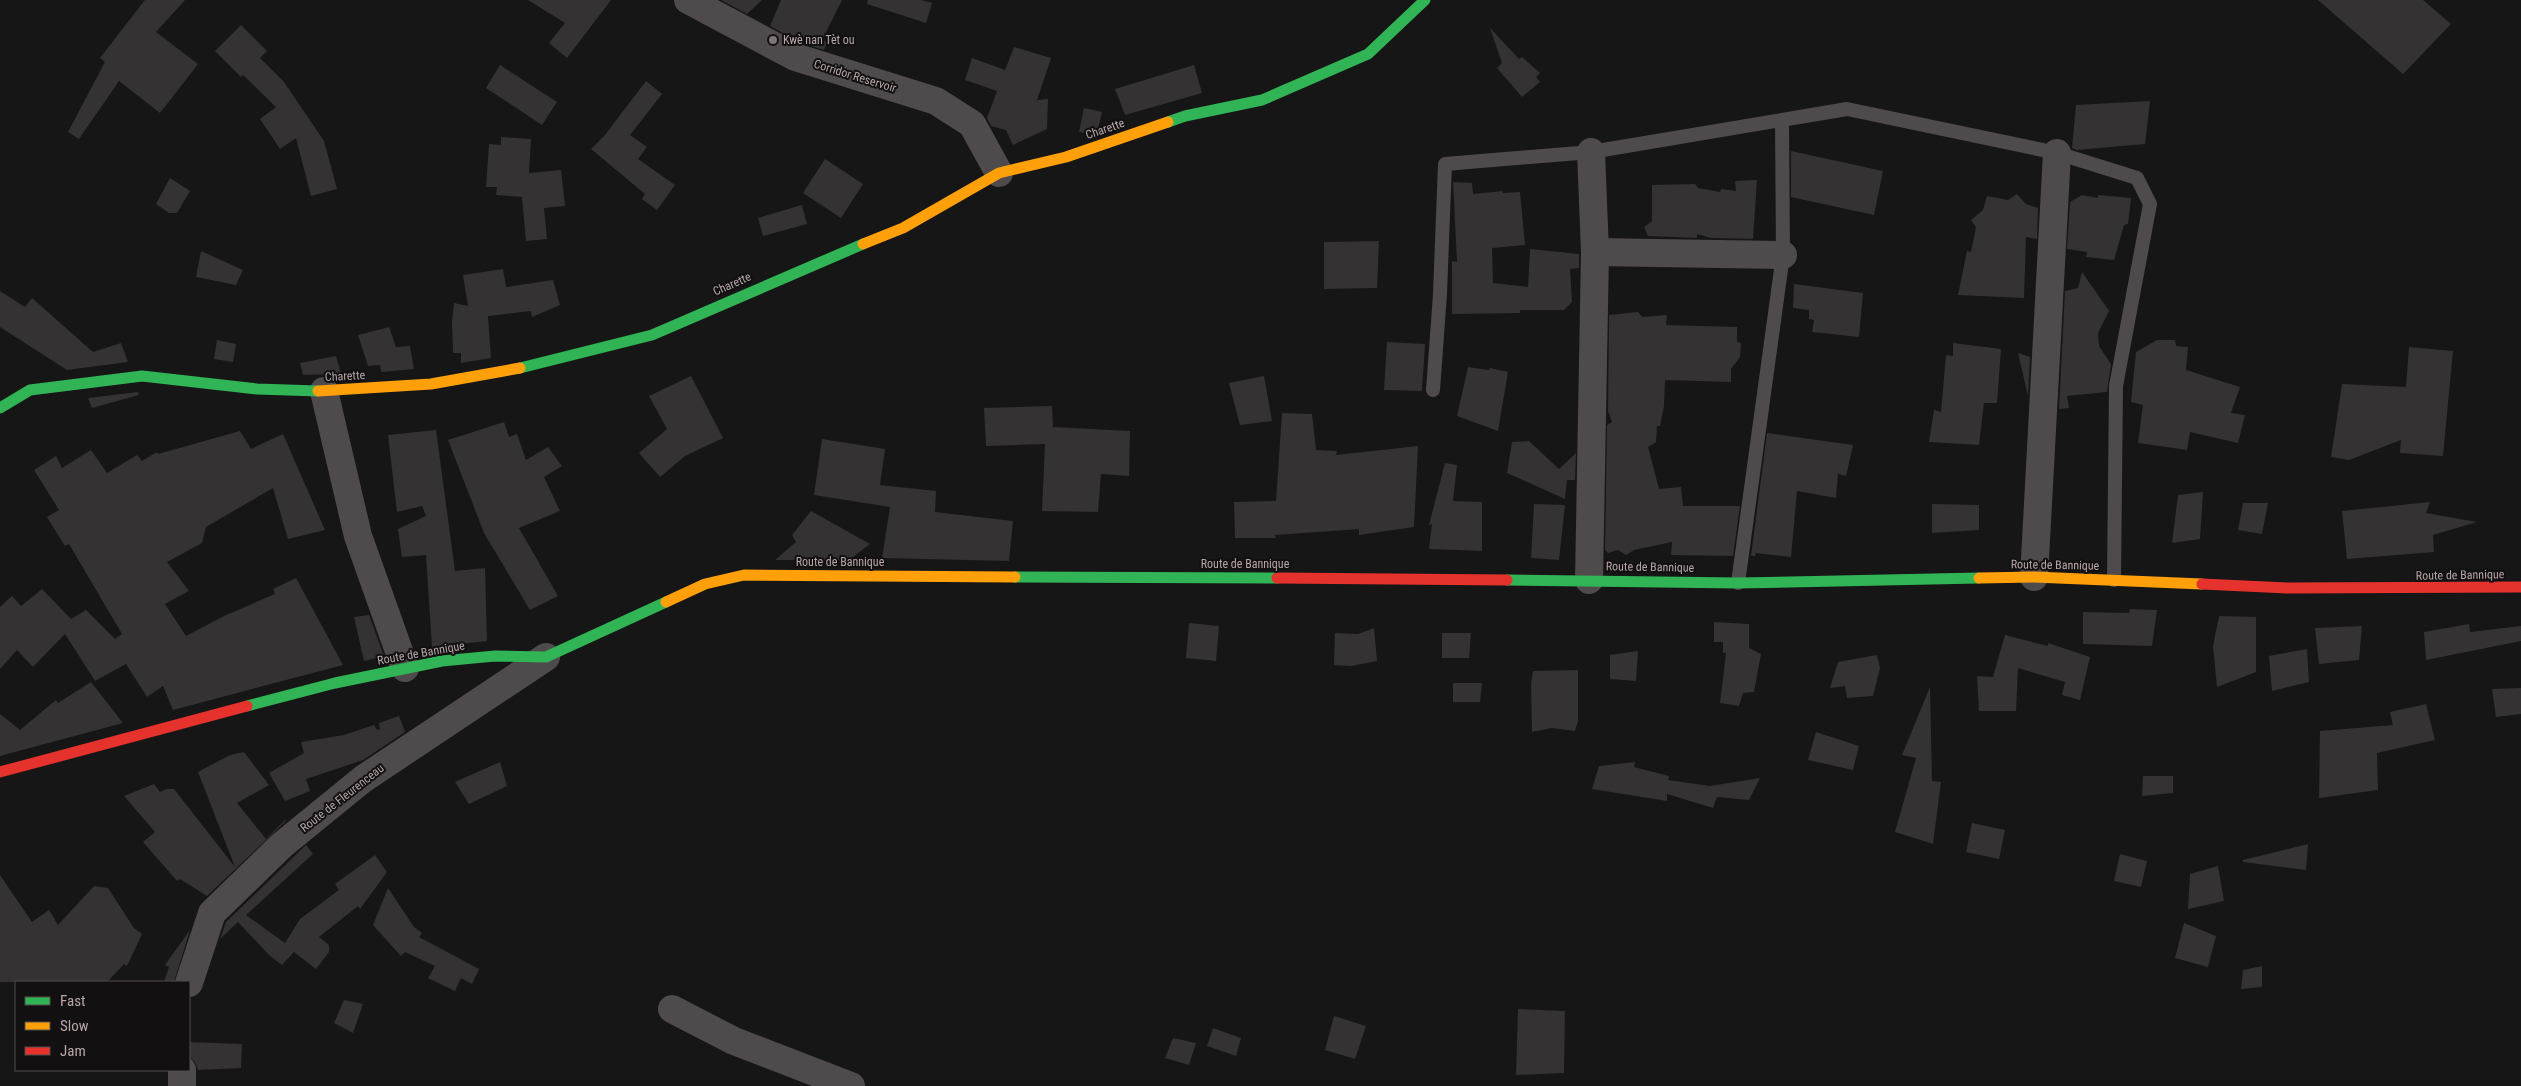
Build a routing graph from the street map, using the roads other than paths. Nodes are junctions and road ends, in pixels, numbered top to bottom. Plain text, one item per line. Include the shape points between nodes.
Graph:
1 (688, 0) edge
2 (1426, 0) edge
3 (1782, 121) junction
4 (1591, 152) junction
5 (2057, 153) junction
6 (999, 173) junction
7 (1595, 252) junction
8 (1783, 255) junction
9 (1433, 390) dead end
10 (324, 391) junction
11 (0, 408) edge
12 (2034, 578) junction
13 (1589, 580) junction
14 (2114, 580) junction
15 (1738, 583) junction
16 (2521, 587) edge
17 (546, 657) junction
18 (405, 668) junction
19 (0, 772) edge
20 (190, 981) edge
21 (672, 1009) dead end
22 (182, 1071) edge
23 (182, 1086) edge
24 (851, 1086) edge

1 - 6 street, Corridor Reservoir via 796,57 936,101 972,124
2 - 6 street, Charette via 1368,54 1262,100 1185,116 1066,157
3 - 4 lane
3 - 5 lane via 1847,109
3 - 8 lane
4 - 7 street
4 - 9 lane via 1444,164
5 - 12 street
5 - 14 lane via 2136,178 2150,204 2116,386
6 - 10 street, Charette via 903,228 652,335 529,367 440,382
7 - 8 street
7 - 13 street
8 - 15 lane
10 - 11 street, Charette via 257,389 142,376 30,390
10 - 18 street via 358,536
12 - 14 street, Route de Bannique
12 - 15 street, Route de Bannique
13 - 15 street, Route de Bannique
13 - 17 street, Route de Bannique via 744,575 705,584
14 - 16 street, Route de Bannique via 2287,588
17 - 18 street, Route de Bannique via 495,656
17 - 20 street, Route de Fleurenceau via 363,779 282,846 212,913
18 - 19 street, Route de Bannique via 335,683
21 - 24 street via 734,1040
22 - 23 street

